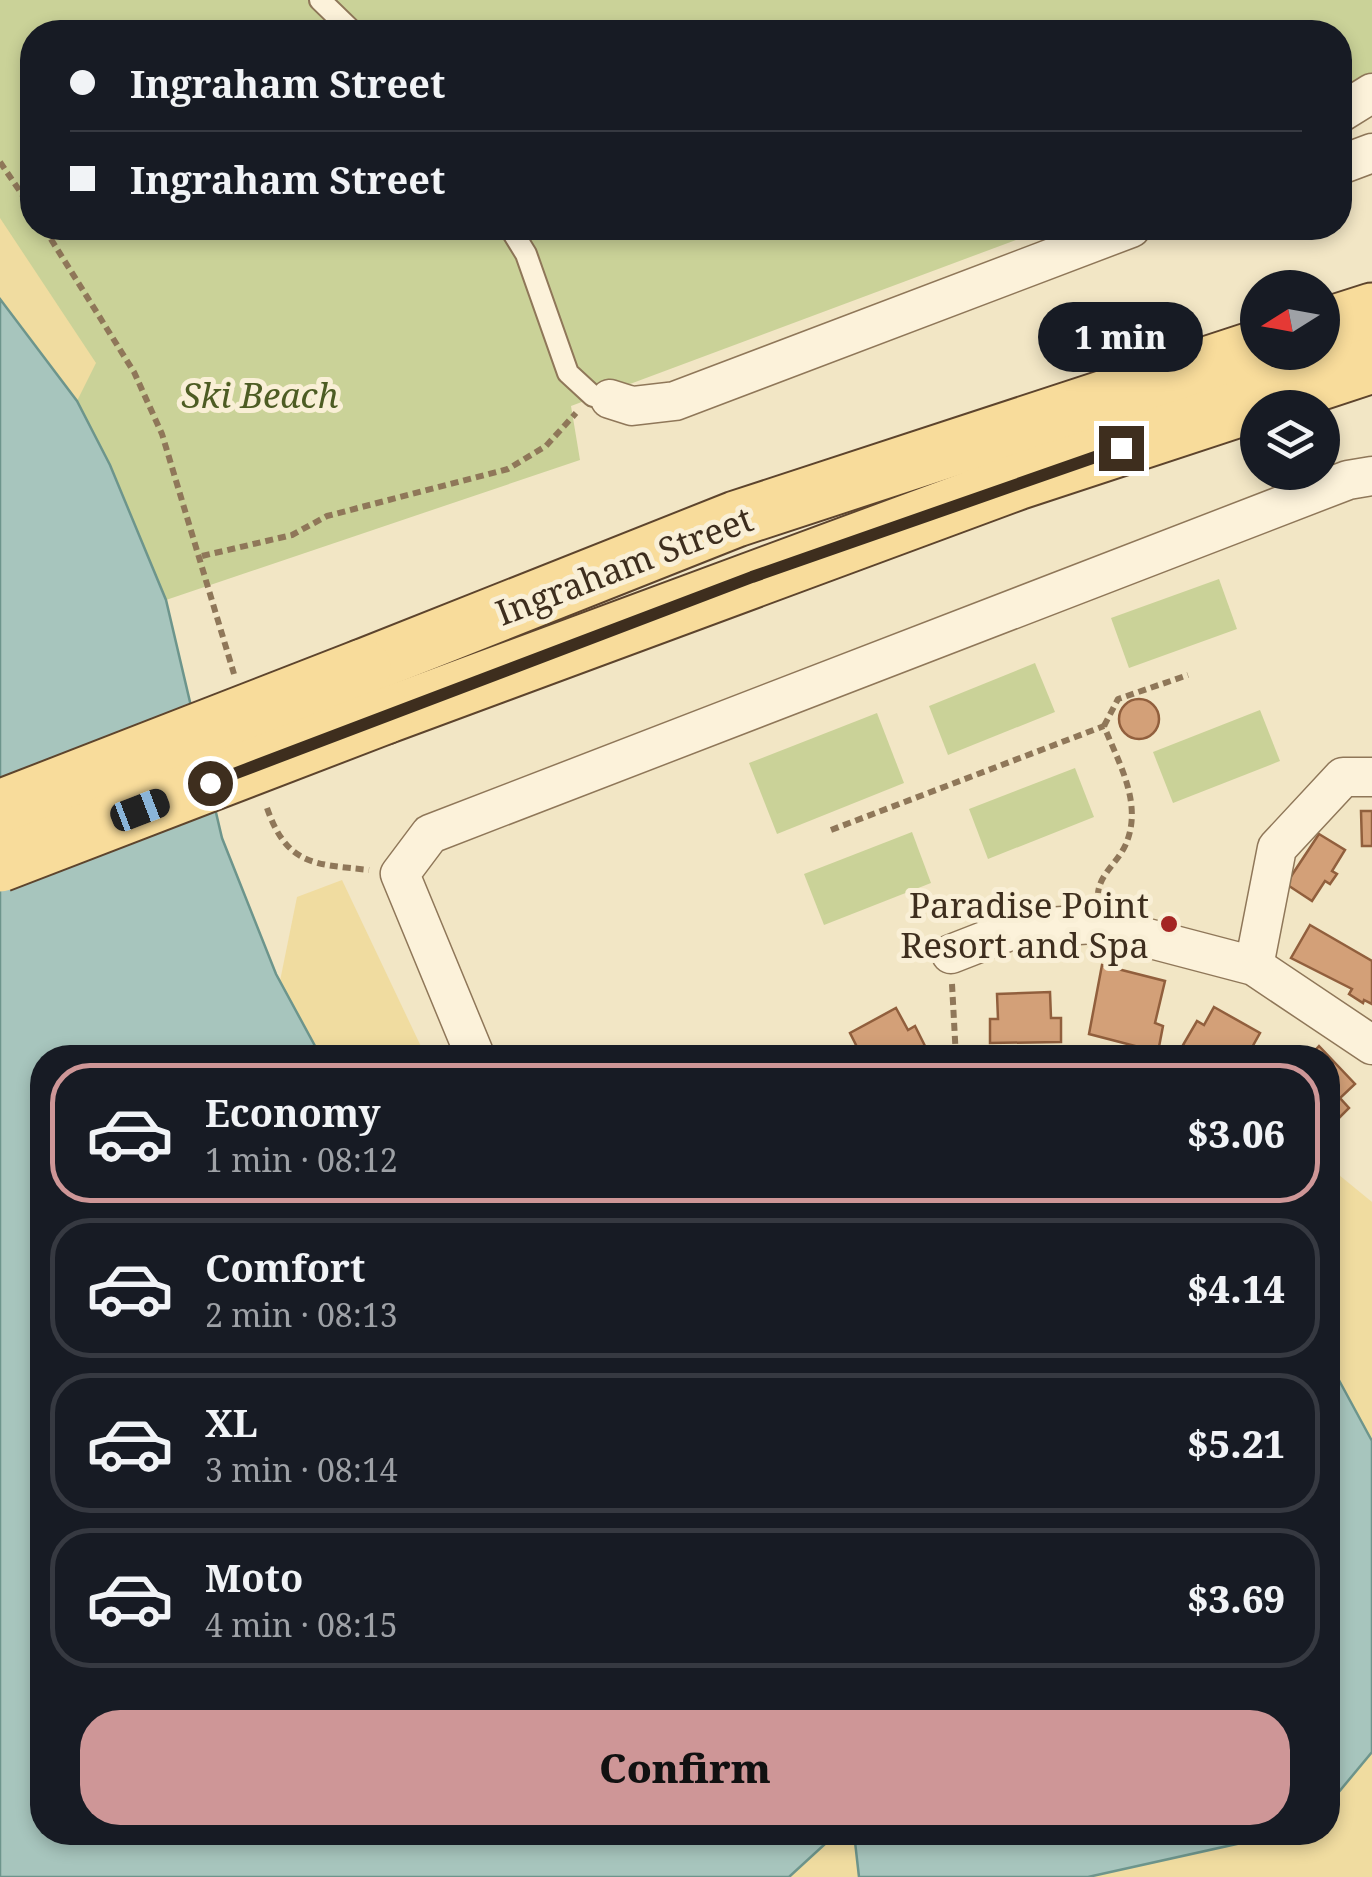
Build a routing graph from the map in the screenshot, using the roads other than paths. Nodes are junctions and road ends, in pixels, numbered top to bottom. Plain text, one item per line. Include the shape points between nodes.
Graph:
1 (320, 0) edge
2 (341, 20) edge
3 (517, 240) edge
4 (1099, 240) edge
5 (1372, 310) edge
6 (1340, 321) edge
7 (1240, 354) edge
8 (1372, 365) edge
9 (602, 398) joint
10 (1372, 476) edge
11 (1372, 777) edge
12 (0, 808) edge
13 (0, 864) edge
14 (951, 954) road end
15 (1254, 966) junction
16 (471, 1045) edge
17 (1372, 1045) edge

1 - 2 lane
3 - 9 lane via 568,373
4 - 9 street via 675,401 632,406
5 - 6 main road
7 - 12 main road, Ingraham Street, bridge via 736,519
8 - 13 main road, Ingraham Street, bridge via 1017,482
10 - 16 street via 430,834 400,874
11 - 15 street via 1343,776 1276,848
14 - 15 street via 1015,929 1094,924
15 - 17 street

